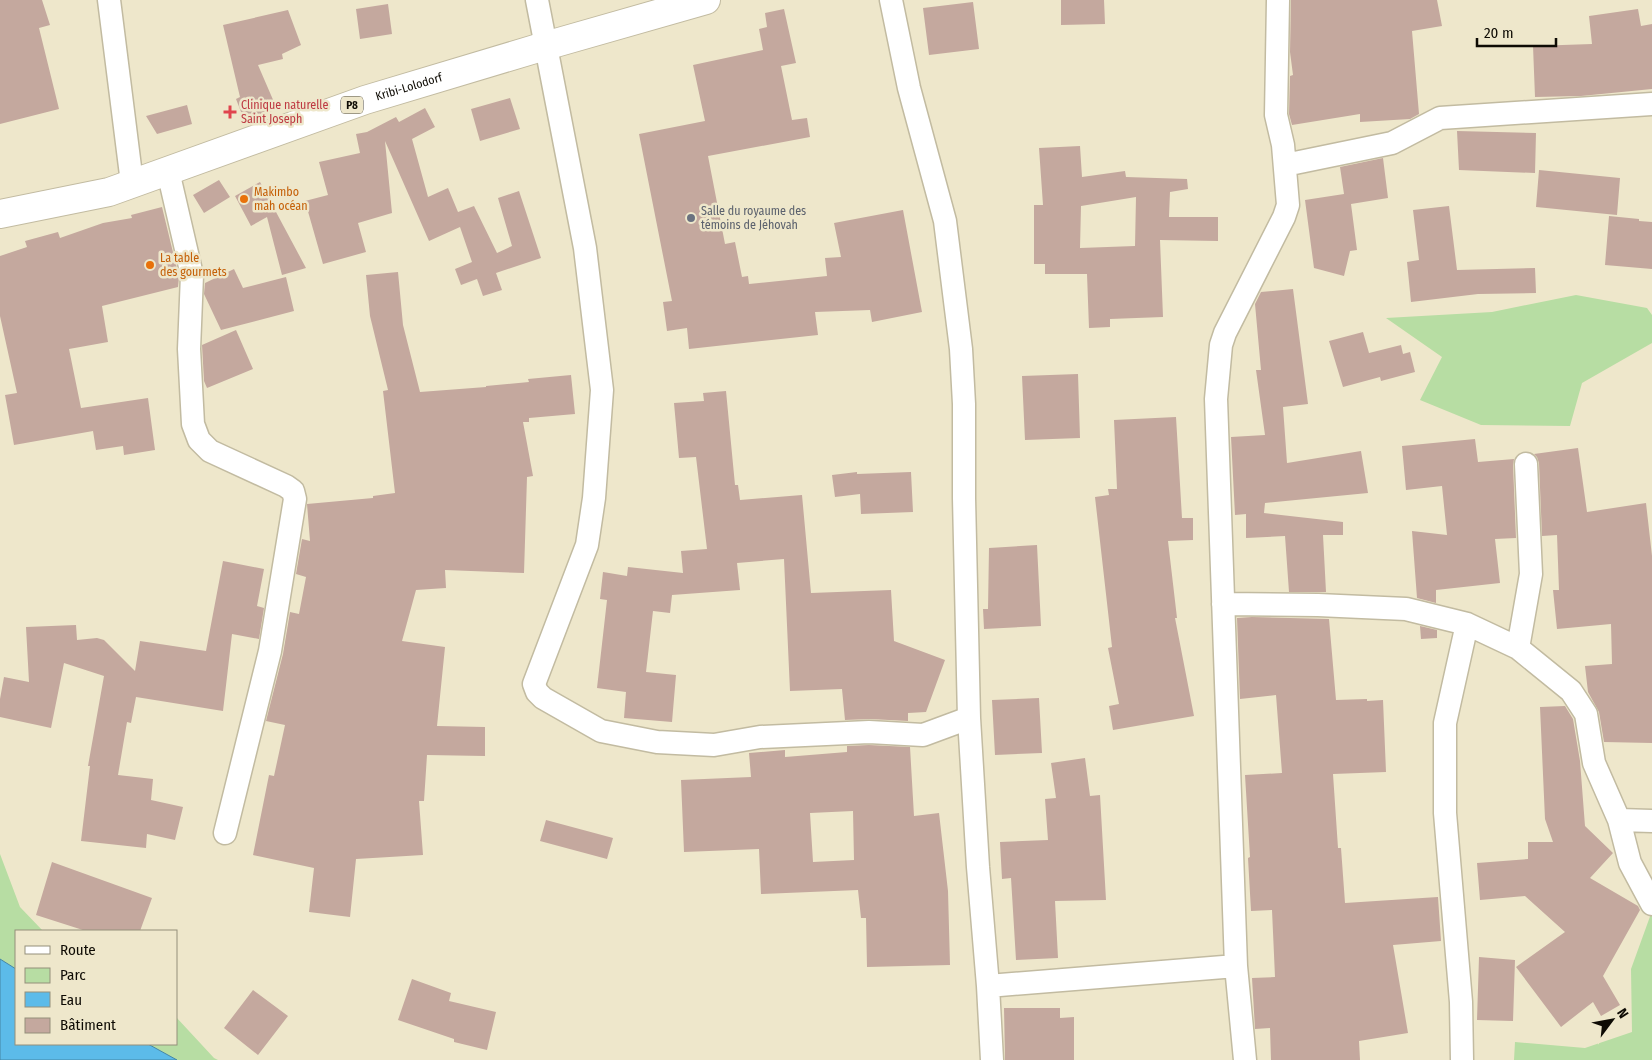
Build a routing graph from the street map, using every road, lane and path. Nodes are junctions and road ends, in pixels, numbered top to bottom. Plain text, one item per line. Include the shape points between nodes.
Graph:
1 (109, 0) edge
2 (537, 0) edge
3 (706, 0) edge
4 (891, 0) edge
5 (1278, 0) edge
6 (545, 46) junction
7 (1652, 104) edge
8 (1285, 165) junction
9 (168, 171) junction
10 (132, 183) junction
11 (0, 214) edge
12 (1526, 464) dead end
13 (1223, 604) junction
14 (1466, 624) junction
15 (1518, 648) junction
16 (969, 718) junction
17 (1619, 820) junction
18 (1652, 821) edge
19 (226, 833) dead end
20 (1652, 904) edge
21 (1236, 966) junction
22 (988, 986) junction
23 (992, 1060) edge
24 (1245, 1060) edge
25 (1462, 1060) edge

1 - 10 street
2 - 6 street
3 - 6 main road, Kribi-Lolodorf / P8
4 - 16 street via 908,88 945,221 961,349
5 - 8 street via 1276,115
6 - 9 main road, Kribi-Lolodorf / P8 via 365,100
6 - 16 street via 585,248 602,390 587,545 534,684 537,692 601,731 657,742 714,745 760,736 869,732 923,735
7 - 8 street via 1440,118 1392,143
8 - 13 street via 1288,205 1284,217 1221,345 1216,399
9 - 10 main road, Kribi-Lolodorf / P8
9 - 19 street via 192,275 189,349 193,424 199,440 210,451 286,486 293,491 295,499 270,651
10 - 11 main road, Kribi-Lolodorf / P8 via 109,192
12 - 15 street via 1531,574
13 - 14 street via 1406,609
13 - 21 street
14 - 15 street
14 - 25 street via 1445,723 1445,813 1461,1002
15 - 17 street via 1571,691 1586,714 1594,763
16 - 22 street
17 - 18 street
17 - 20 street via 1630,862
21 - 22 street
21 - 24 street
22 - 23 street

